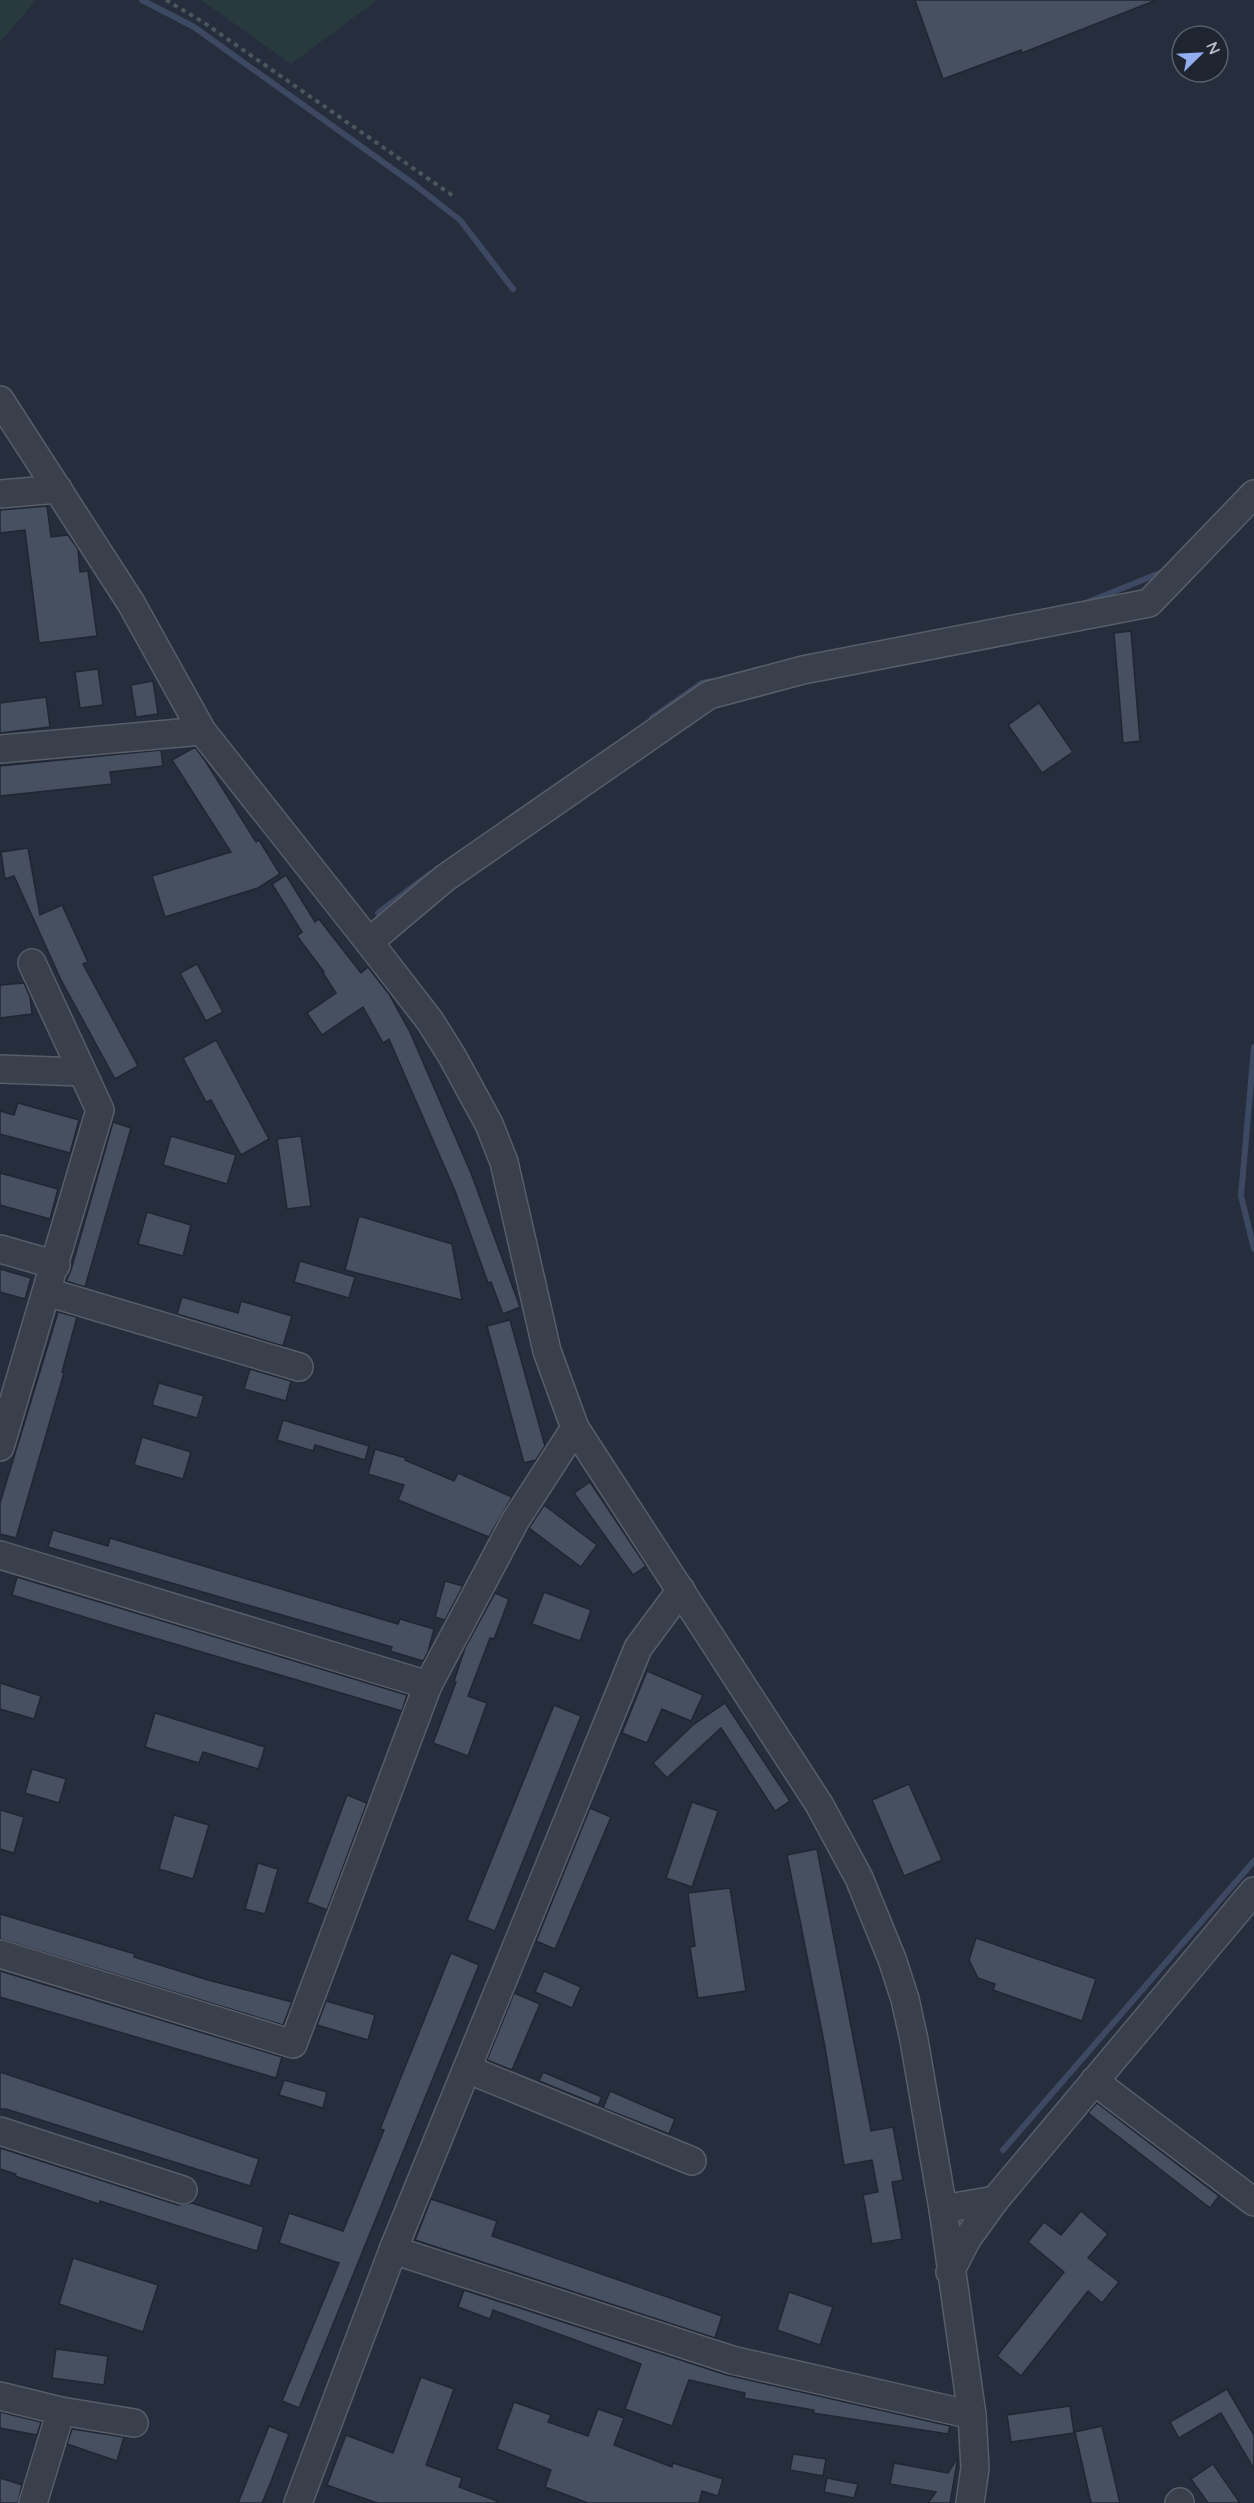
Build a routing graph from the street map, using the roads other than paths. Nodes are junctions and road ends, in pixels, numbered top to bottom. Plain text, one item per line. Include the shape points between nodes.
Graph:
1 (0, 400) edge
2 (58, 489) junction
3 (0, 494) edge
4 (1254, 494) edge
5 (202, 731) junction
6 (0, 749) edge
7 (369, 942) junction
8 (32, 963) dead end
9 (0, 1069) edge
10 (81, 1072) junction
11 (0, 1249) edge
12 (56, 1265) junction
13 (47, 1292) junction
14 (299, 1367) dead end
15 (575, 1428) junction
16 (0, 1447) edge
17 (0, 1555) edge
18 (681, 1590) junction
19 (428, 1685) junction
20 (1254, 1891) edge
21 (0, 1954) edge
22 (467, 2069) junction
23 (1095, 2081) junction
24 (0, 2131) edge
25 (692, 2162) dead end
26 (183, 2190) dead end
27 (995, 2200) junction
28 (1254, 2202) edge
29 (943, 2209) junction
30 (393, 2250) junction
31 (950, 2272) junction
32 (0, 2396) edge
33 (61, 2411) junction
34 (972, 2415) junction
35 (134, 2423) dead end
36 (33, 2503) edge
37 (298, 2503) edge
38 (970, 2503) edge

1 - 2 street
2 - 3 street
2 - 5 street via 131,603
4 - 7 street via 1149,603 803,670 708,695 445,878
5 - 6 street
5 - 7 street
7 - 15 street via 429,1021 489,1124 504,1162 547,1352
8 - 10 street
9 - 10 street
10 - 12 street via 99,1110
11 - 12 street
12 - 13 street
13 - 14 street
13 - 16 street
15 - 18 street
15 - 19 street via 515,1521
17 - 19 street
18 - 22 street via 638,1648
18 - 29 street via 819,1804 876,1918 910,2019
19 - 21 street via 293,2044
20 - 23 street
22 - 25 street
22 - 30 street
23 - 27 street
23 - 28 street
24 - 26 street
27 - 29 street
27 - 31 street via 967,2239
29 - 31 street
30 - 34 street via 732,2360
30 - 37 street
31 - 34 street
32 - 33 street
33 - 35 street
33 - 36 street
34 - 38 street via 975,2468

